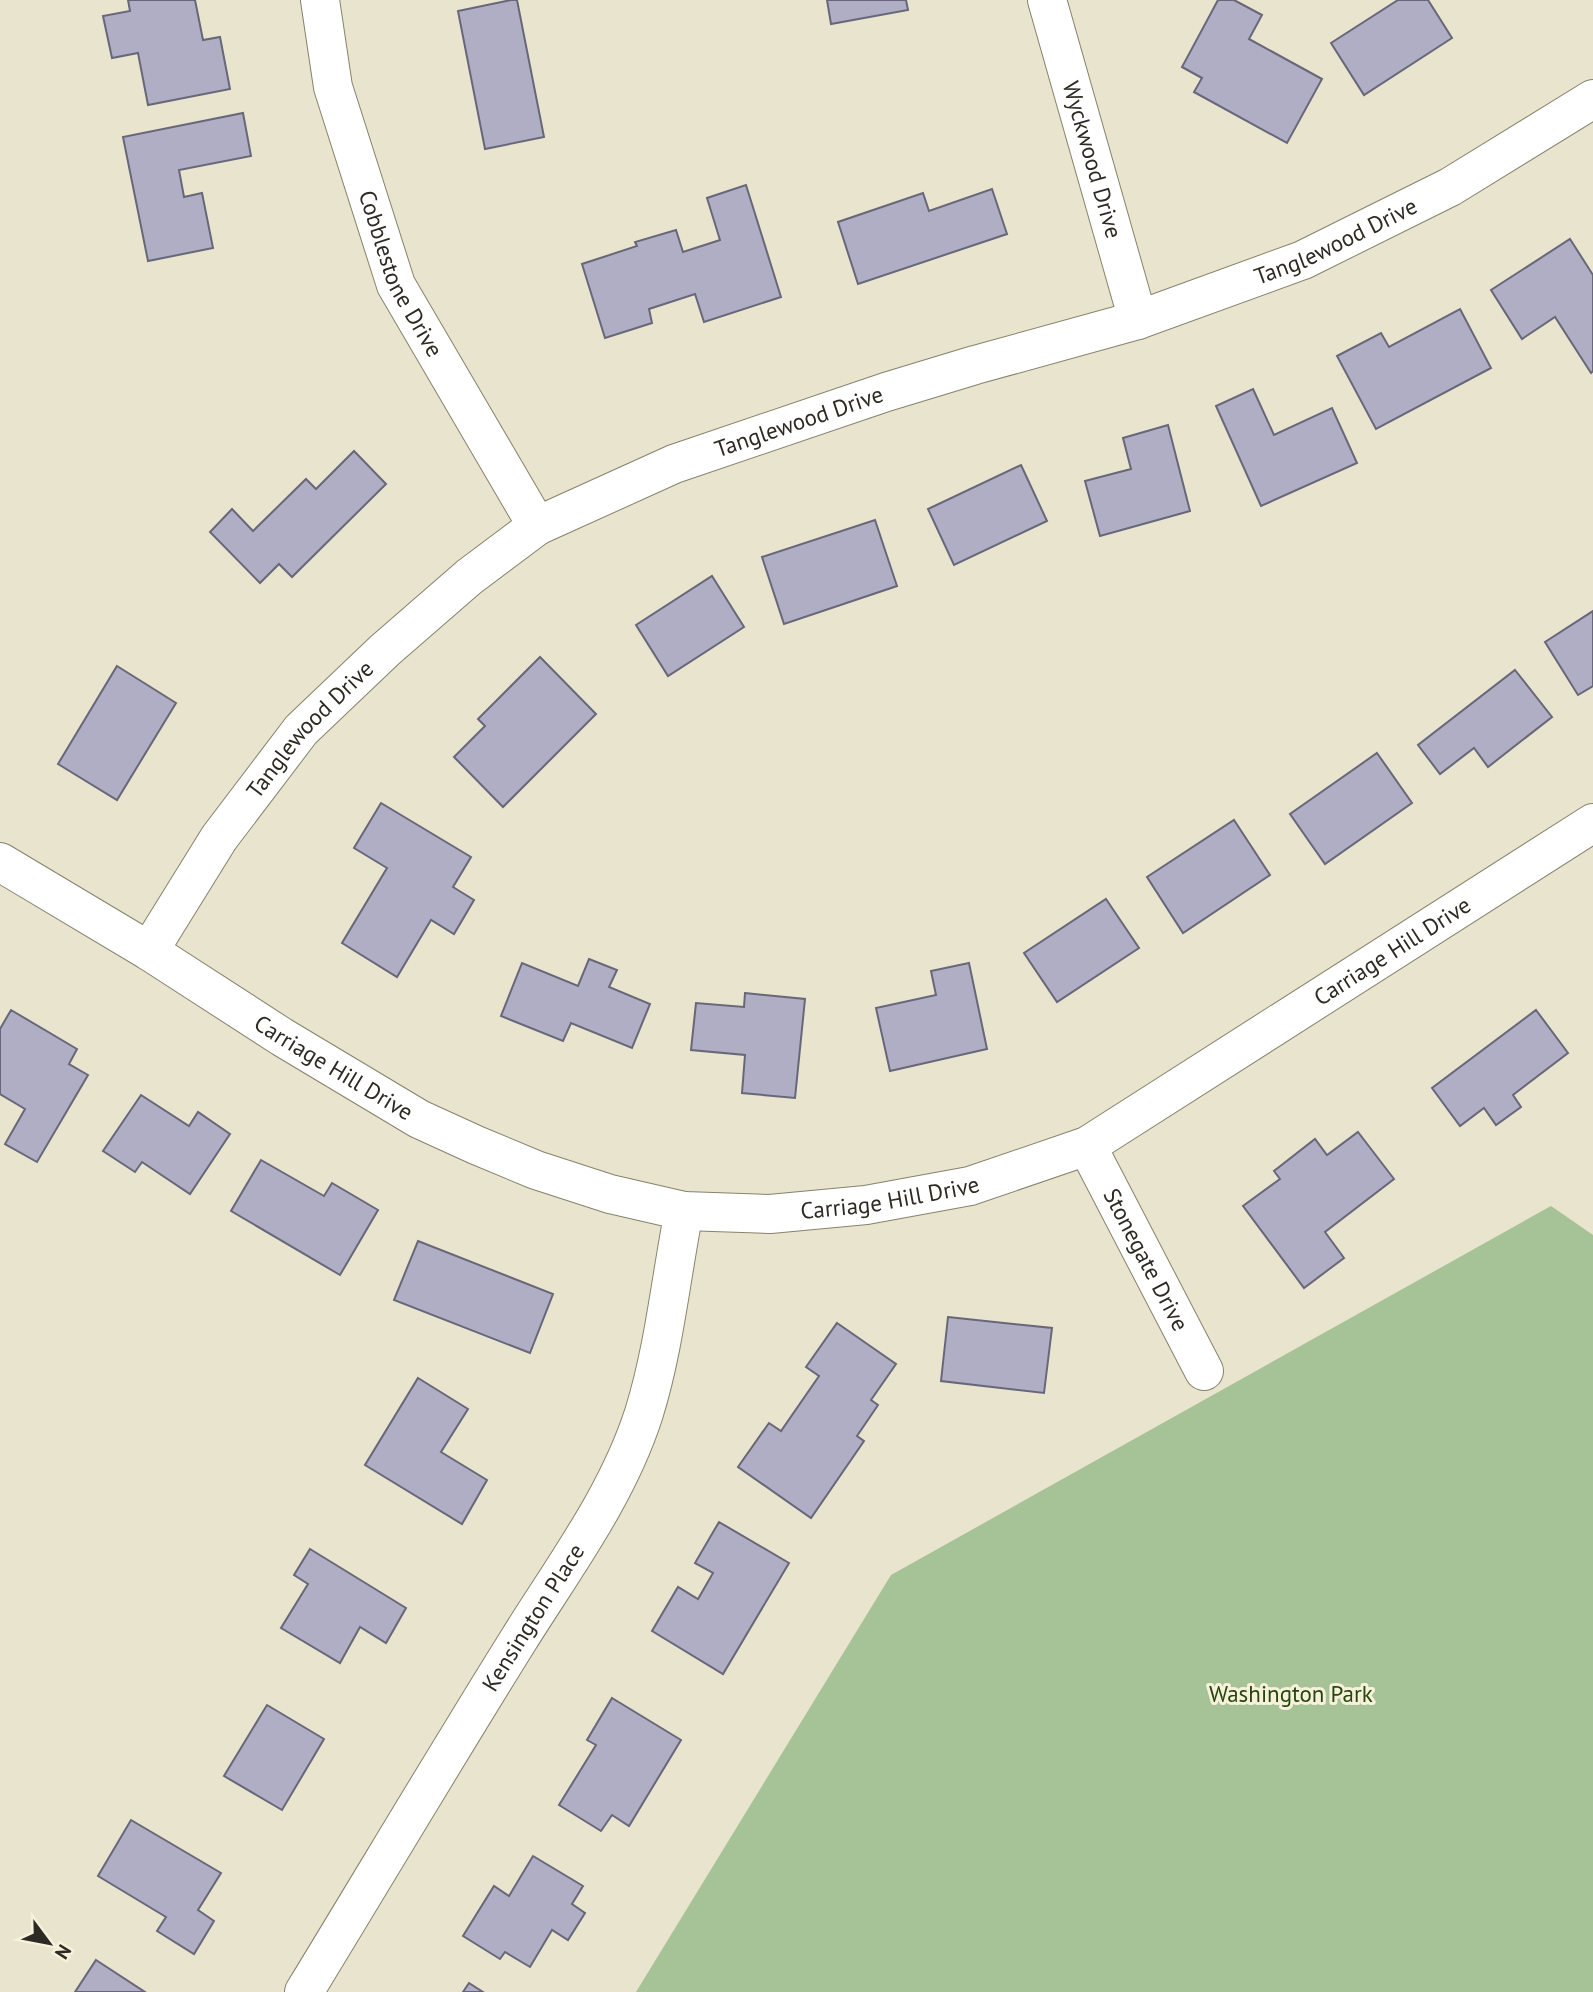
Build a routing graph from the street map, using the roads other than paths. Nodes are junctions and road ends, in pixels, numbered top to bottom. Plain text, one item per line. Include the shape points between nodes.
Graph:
1 (320, 0) edge
2 (1047, 0) edge
3 (1593, 99) edge
4 (1138, 320) junction
5 (537, 526) junction
6 (1593, 823) edge
7 (0, 862) edge
8 (149, 951) junction
9 (1087, 1146) junction
10 (684, 1211) junction
11 (1205, 1371) dead end
12 (304, 1992) edge

1 - 5 street, Cobblestone Drive via 333,87 396,285
2 - 4 street, Wyckwood Drive
3 - 4 street, Tanglewood Drive via 1450,187 1316,254
4 - 5 street, Tanglewood Drive via 886,392 674,464
5 - 8 street, Tanglewood Drive via 384,650 301,730 219,838
6 - 9 street, Carriage Hill Drive
7 - 8 street, Carriage Hill Drive
8 - 10 street, Carriage Hill Drive via 419,1119 536,1170
9 - 10 street, Carriage Hill Drive via 970,1186 866,1206 770,1214
9 - 11 street, Stonegate Drive
10 - 12 street, Kensington Place via 655,1367 623,1465 594,1521

